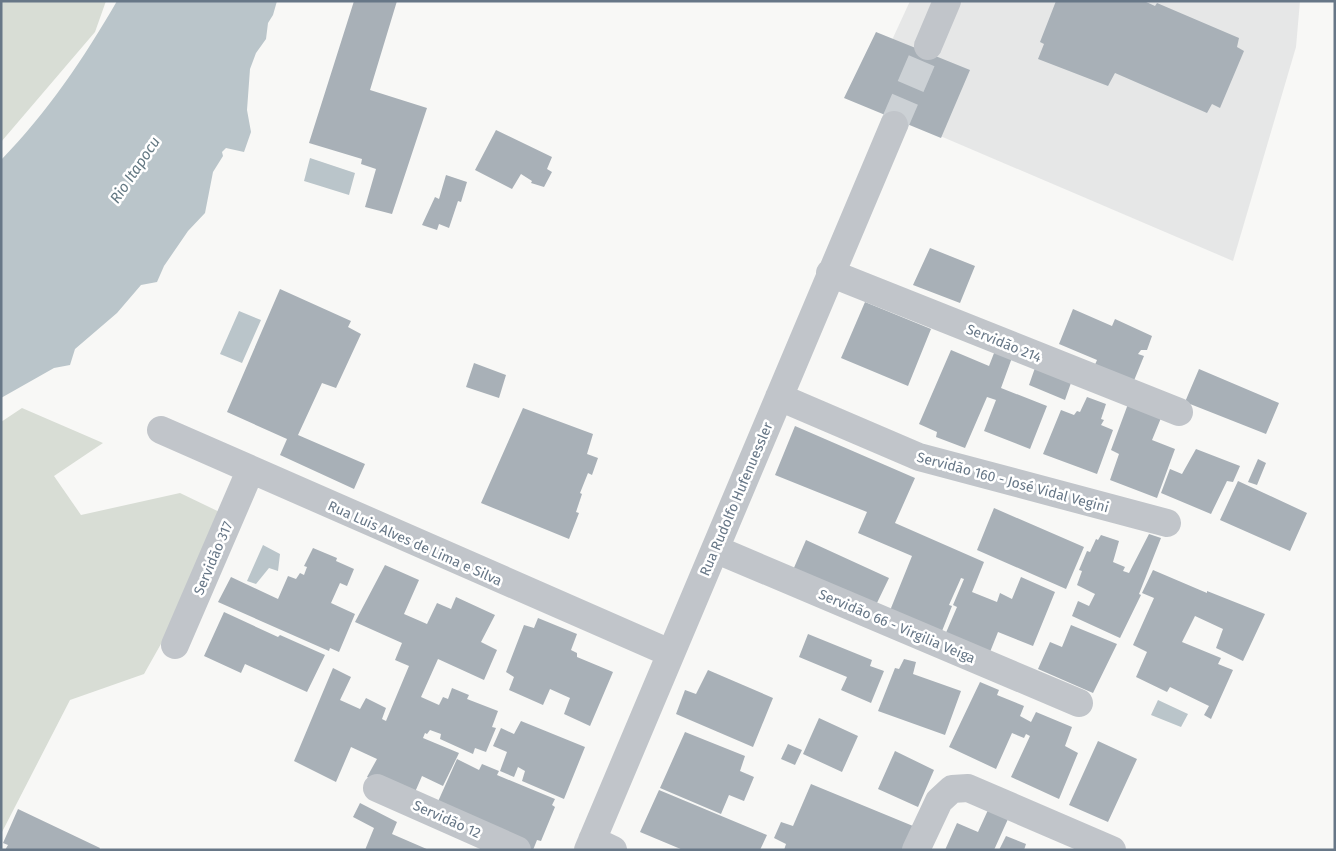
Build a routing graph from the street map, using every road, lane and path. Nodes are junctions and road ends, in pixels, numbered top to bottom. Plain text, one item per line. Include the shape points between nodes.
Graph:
1 (947, 1) edge
2 (928, 46) tunnel mouth
3 (889, 137) tunnel mouth
4 (830, 273) junction
5 (779, 397) junction
6 (1178, 412) dead end
7 (161, 430) dead end
8 (250, 471) junction
9 (1167, 523) dead end
10 (715, 549) junction
11 (175, 645) dead end
12 (670, 653) junction
13 (1078, 703) dead end
14 (377, 788) dead end
15 (598, 847) edge
16 (517, 850) edge
17 (916, 850) edge
18 (1112, 850) edge

1 - 2 street
3 - 4 street, Rua Rudolfo Hufenuessler
4 - 5 street, Rua Rudolfo Hufenuessler
4 - 6 street, Servidão 214
5 - 9 street, Servidão 160 - José Vidal Vegini via 919,458
5 - 10 street, Rua Rudolfo Hufenuessler
7 - 8 street, Rua Luis Alves de Lima e Silva
8 - 11 street, Servidão 317
8 - 12 street, Rua Luis Alves de Lima e Silva
10 - 12 street, Rua Rudolfo Hufenuessler
10 - 13 street, Servidão 66 - Virgilia Veiga
12 - 15 street, Rua Rudolfo Hufenuessler
14 - 16 street, Servidão 12
17 - 18 street via 939,802 952,789 968,788

